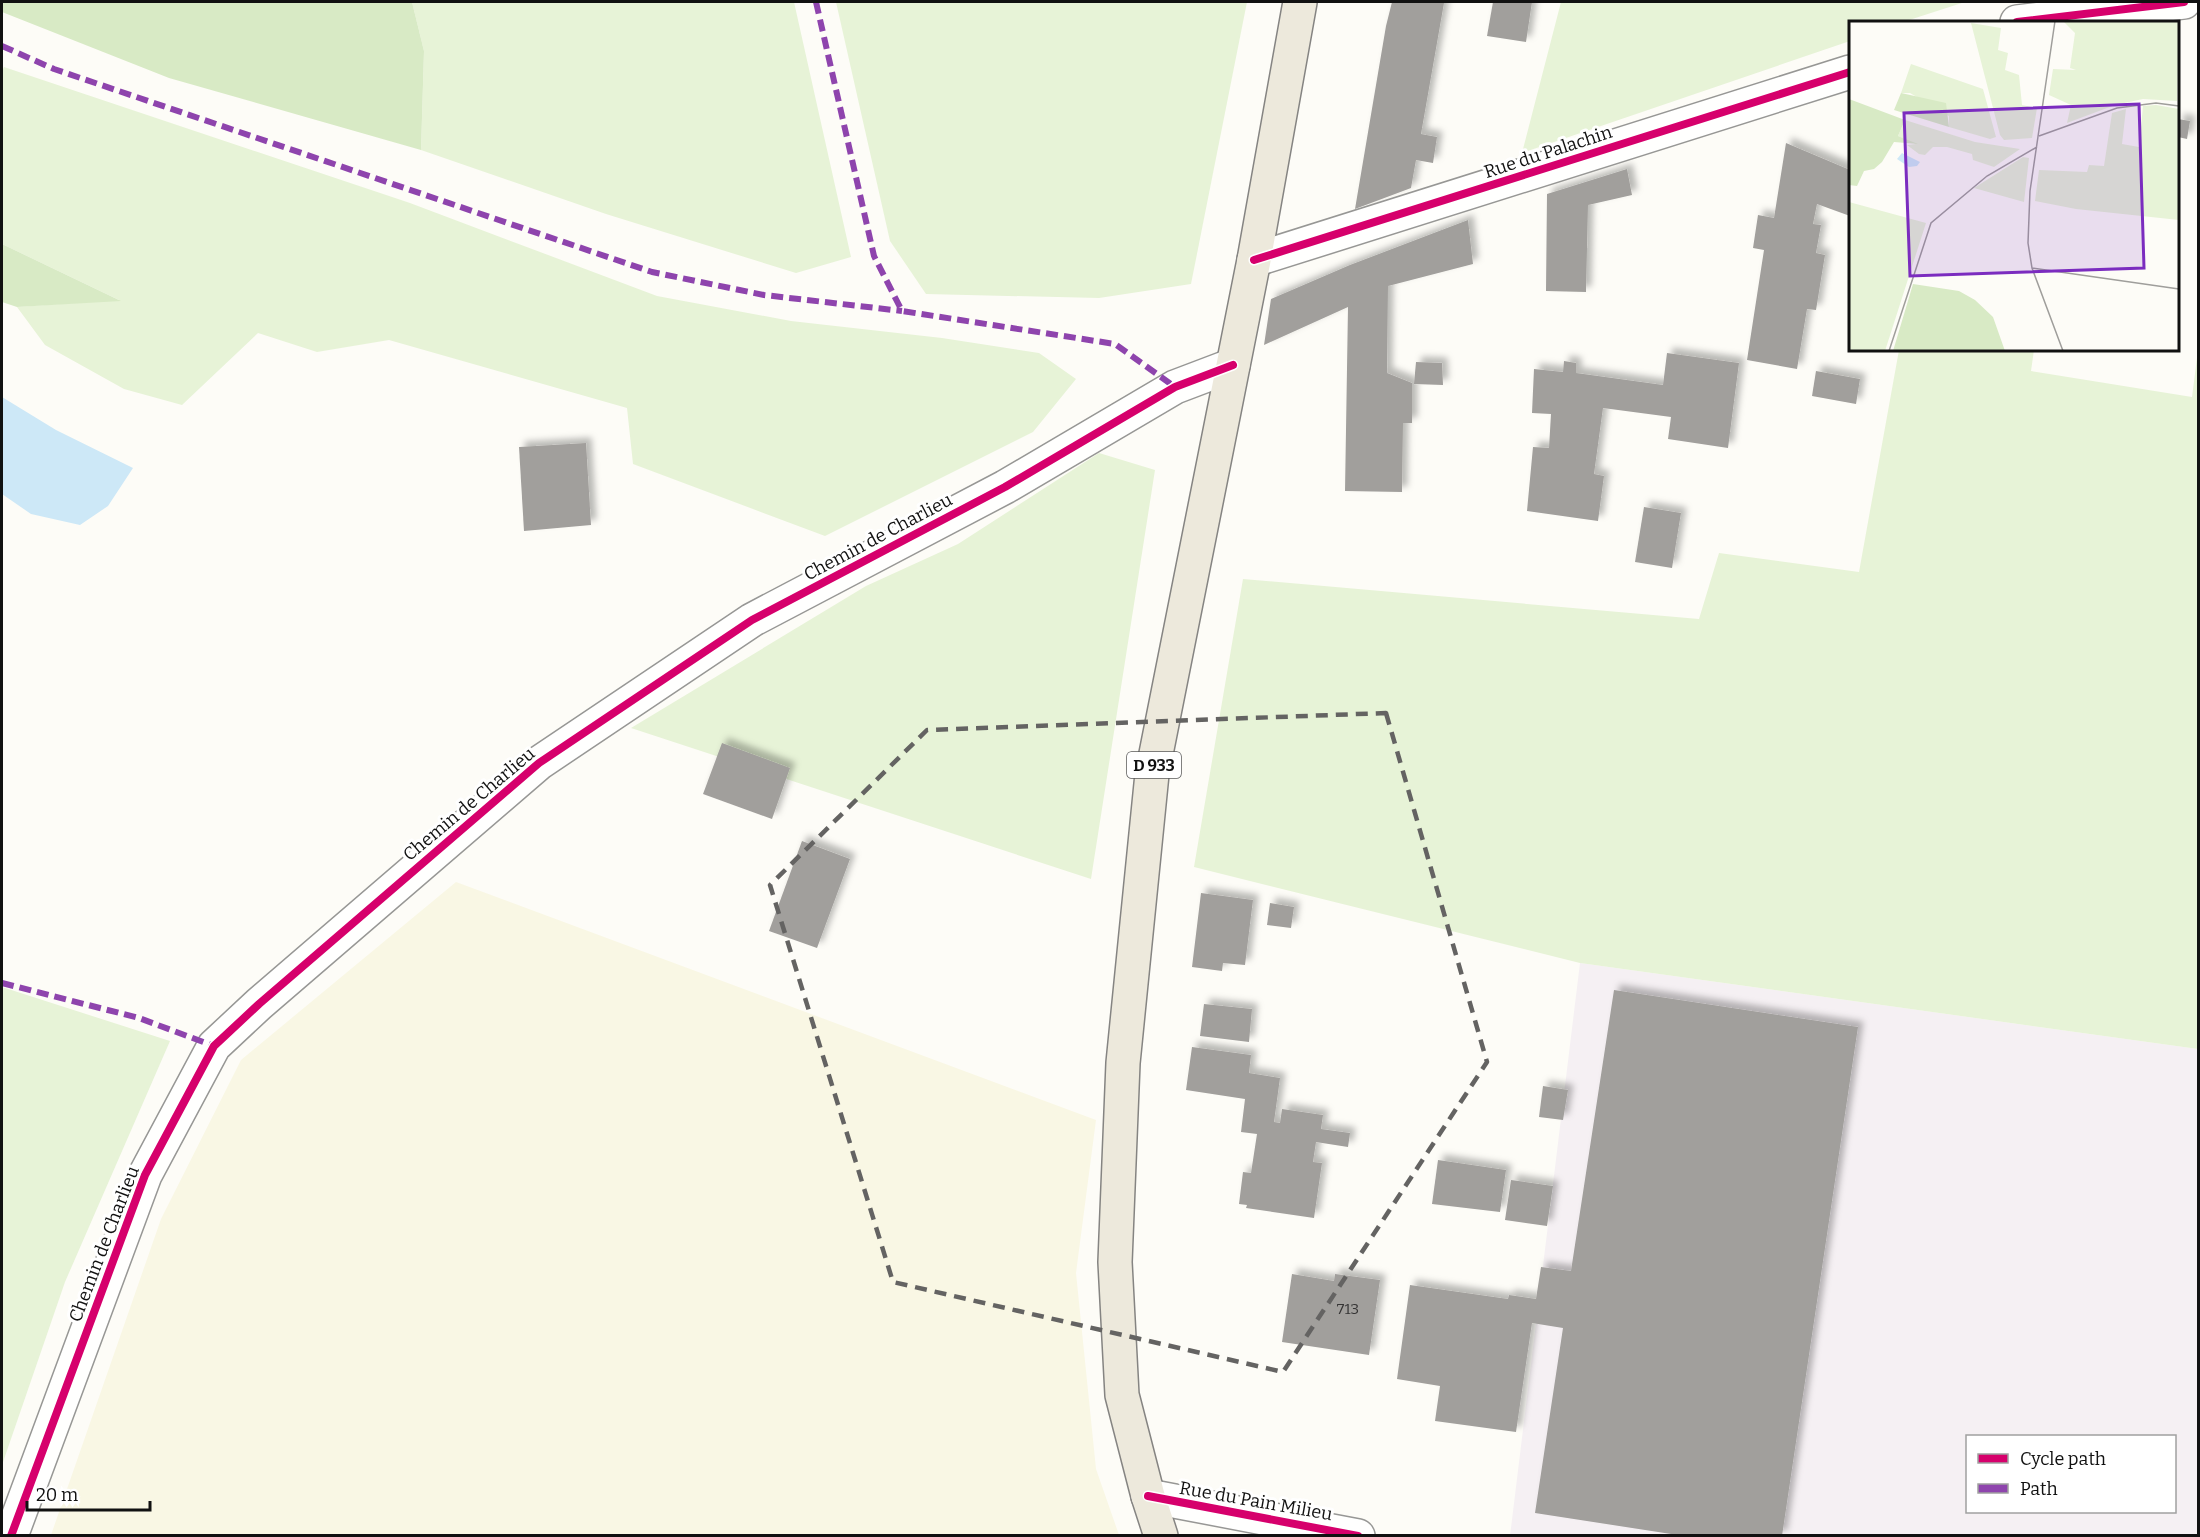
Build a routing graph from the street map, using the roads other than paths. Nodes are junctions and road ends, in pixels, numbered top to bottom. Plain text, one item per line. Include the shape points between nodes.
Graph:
1 (1300, 2) edge
2 (2184, 2) edge
3 (2025, 21) edge
4 (1849, 73) edge
5 (1254, 260) junction
6 (1233, 365) junction
7 (1148, 1496) junction
8 (11, 1536) edge
9 (1161, 1536) edge
10 (1358, 1536) edge

1 - 5 main road, D 933
2 - 3 street
4 - 5 street, Rue du Palachin
5 - 6 main road, D 933
6 - 7 main road, D 933 via 1152,774 1123,1063 1115,1262 1122,1395
6 - 8 street, Chemin de Charlieu via 1175,387 1005,487 743,626 539,763 214,1046 145,1174
7 - 9 main road, D 933
7 - 10 street, Rue du Pain Milieu

